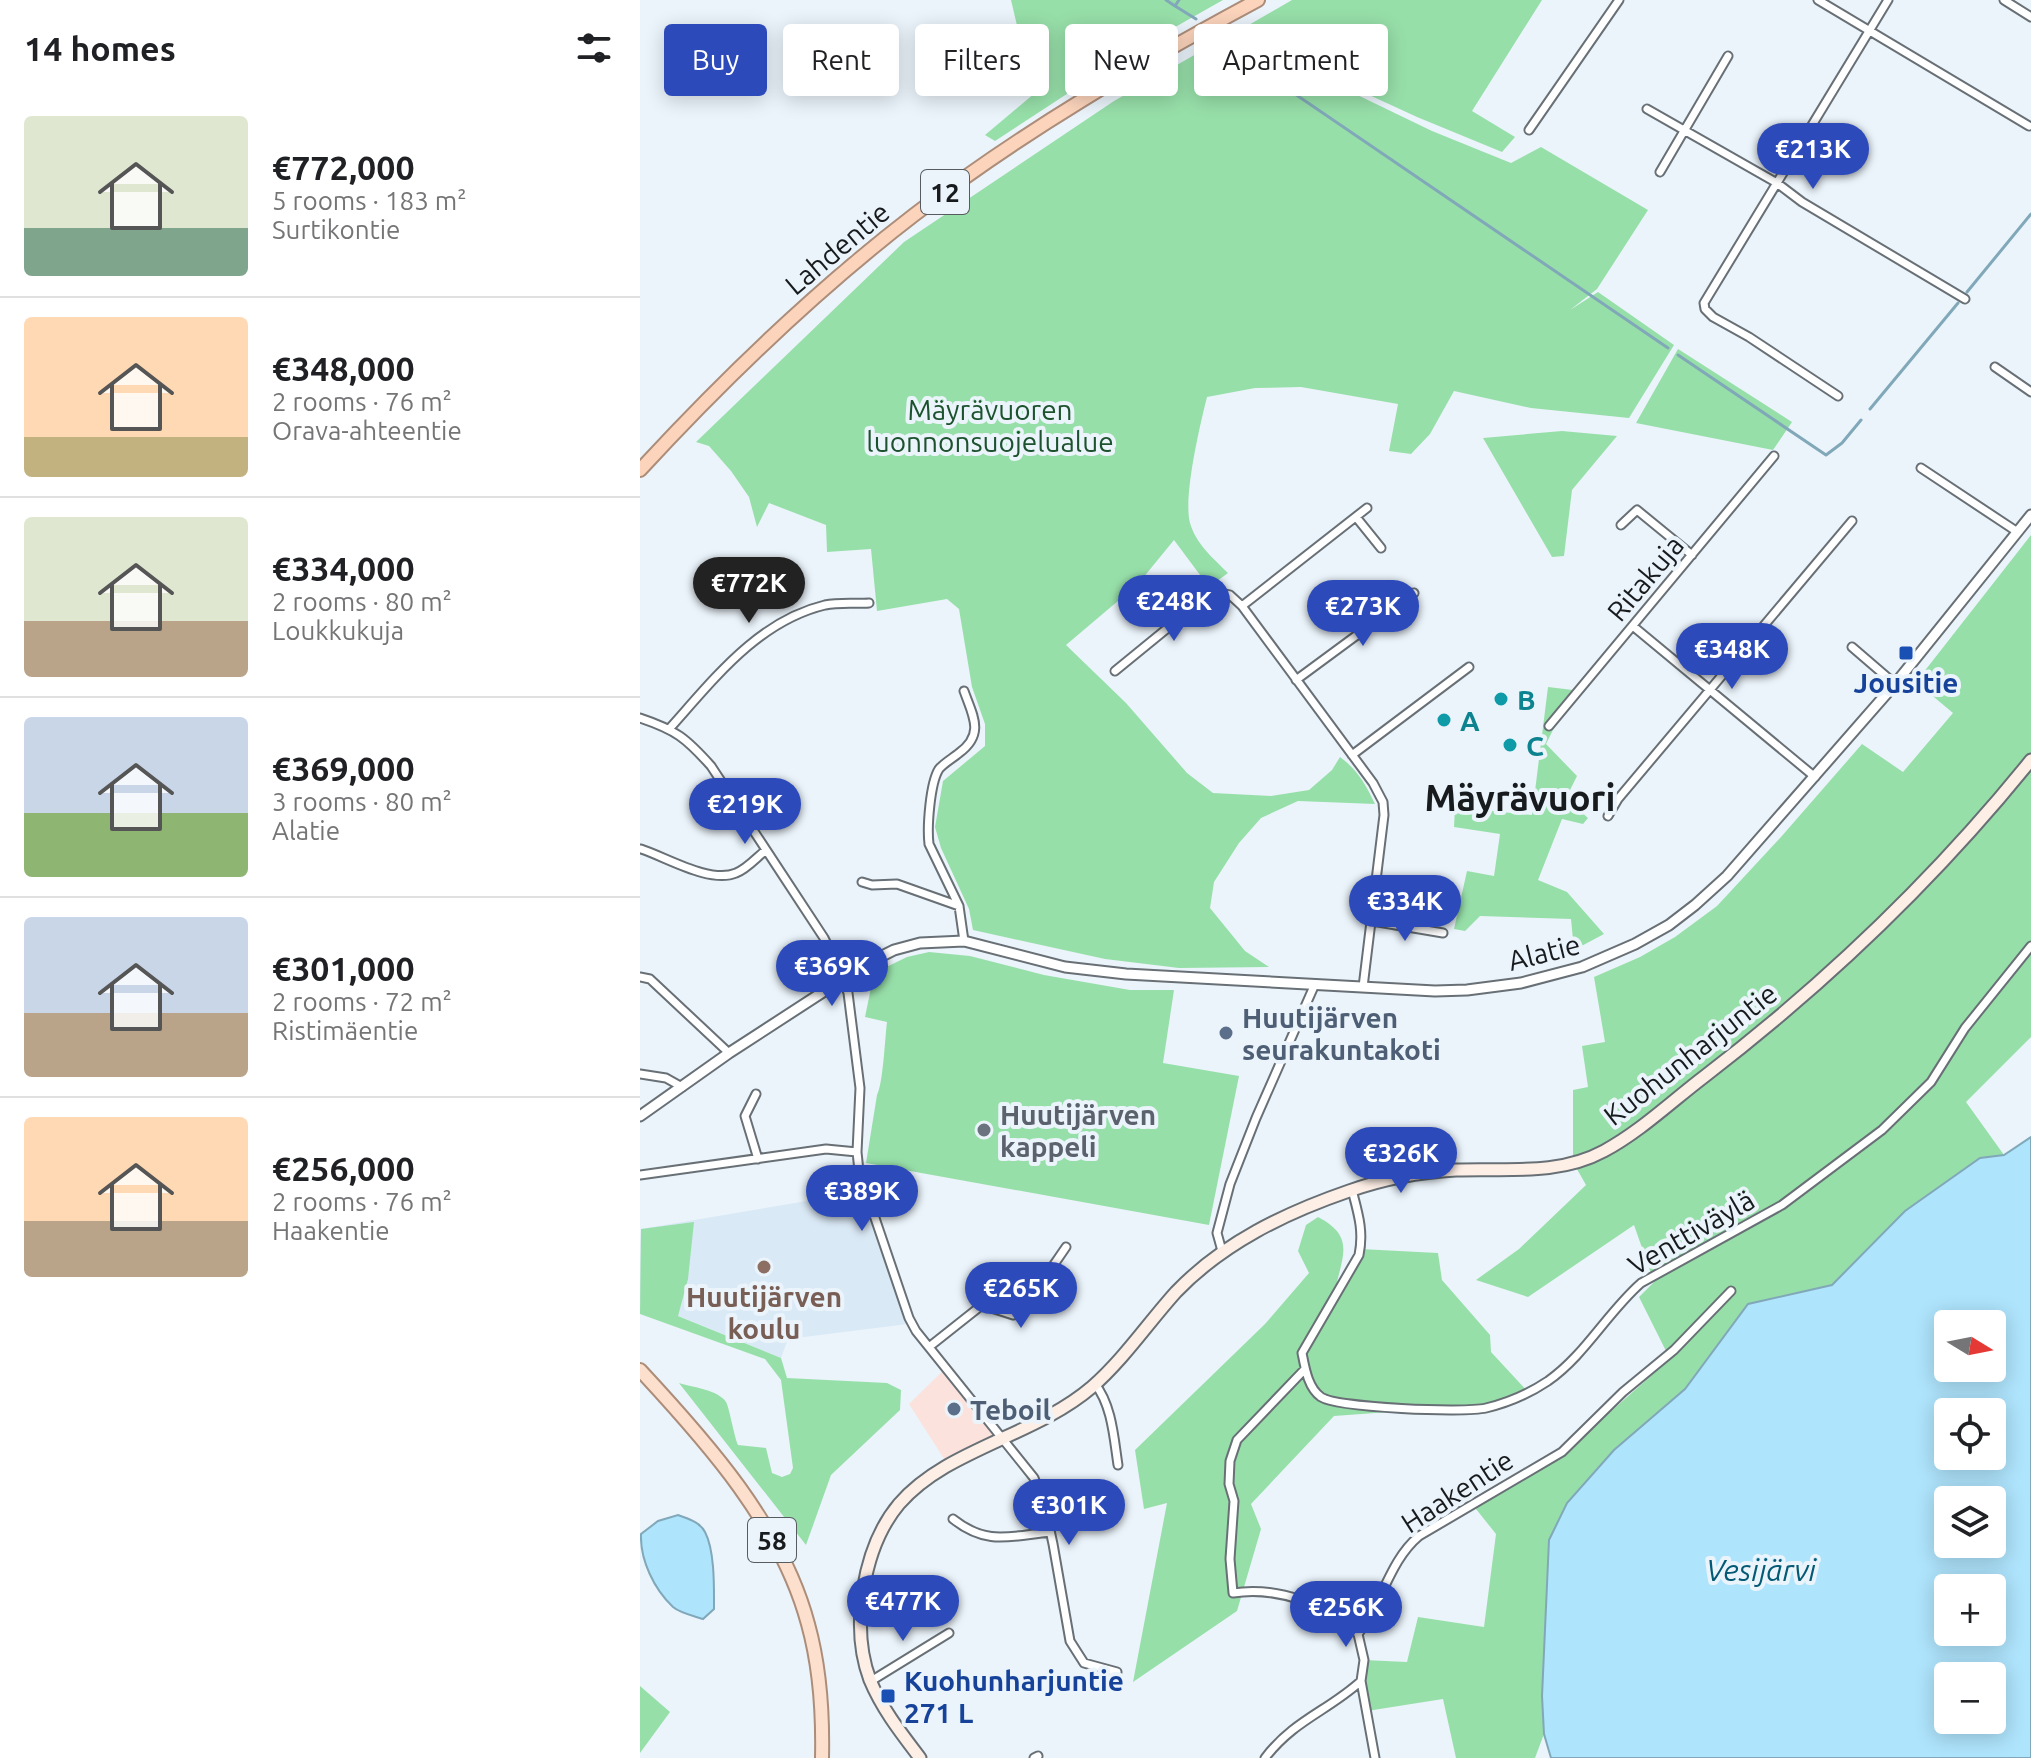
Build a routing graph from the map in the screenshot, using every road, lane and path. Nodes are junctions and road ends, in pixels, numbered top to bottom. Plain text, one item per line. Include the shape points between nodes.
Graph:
1 (1258, 0) edge
2 (1619, 0) edge
3 (1818, 0) edge
4 (1888, 0) edge
5 (2004, 0) edge
6 (2031, 17) edge
7 (1868, 31) junction
8 (1728, 56) dead end
9 (1647, 109) dead end
10 (2029, 126) edge
11 (1529, 130) dead end
12 (1684, 131) junction
13 (1660, 172) dead end
14 (1777, 183) junction
15 (1965, 299) dead end
16 (1995, 367) dead end
17 (2031, 392) edge
18 (1838, 396) dead end
19 (1774, 456) dead end
20 (640, 467) edge
21 (1921, 468) dead end
22 (1367, 508) dead end
23 (2031, 515) edge
24 (1356, 517) junction
25 (1852, 521) dead end
26 (1621, 525) dead end
27 (2016, 531) junction
28 (1381, 548) dead end
29 (1692, 555) junction
30 (1414, 593) dead end
31 (869, 603) dead end
32 (1242, 606) junction
33 (1634, 627) junction
34 (1852, 647) dead end
35 (1469, 667) dead end
36 (1115, 671) dead end
37 (1296, 680) junction
38 (1895, 684) junction
39 (964, 691) dead end
40 (1708, 691) junction
41 (640, 718) edge
42 (1549, 726) dead end
43 (670, 728) junction
44 (1352, 755) junction
45 (2031, 760) edge
46 (1815, 777) junction
47 (1608, 816) dead end
48 (641, 849) edge
49 (766, 850) junction
50 (862, 882) dead end
51 (959, 906) junction
52 (1372, 921) junction
53 (1443, 933) dead end
54 (964, 941) junction
55 (2031, 946) edge
56 (640, 977) edge
57 (843, 981) junction
58 (1315, 984) junction
59 (1363, 987) junction
60 (729, 1053) junction
61 (640, 1074) edge
62 (682, 1087) junction
63 (756, 1094) dead end
64 (640, 1116) edge
65 (857, 1152) junction
66 (758, 1159) junction
67 (640, 1175) edge
68 (1352, 1190) junction
69 (1066, 1247) dead end
70 (1222, 1251) junction
71 (1731, 1291) dead end
72 (929, 1347) junction
73 (1305, 1369) junction
74 (640, 1370) edge
75 (1095, 1384) junction
76 (1002, 1436) junction
77 (1118, 1465) dead end
78 (953, 1519) dead end
79 (1050, 1532) junction
80 (949, 1633) dead end
81 (1358, 1634) junction
82 (1117, 1672) dead end
83 (871, 1681) junction
84 (1361, 1681) junction
85 (822, 1758) edge
86 (920, 1758) edge
87 (1265, 1758) edge
88 (1375, 1758) edge

1 - 20 highway, Lahdentie / 12 via 1074,104 915,214 777,331
2 - 11 street
3 - 7 street
4 - 7 street
5 - 6 street
7 - 10 street
7 - 14 street
8 - 12 street
9 - 12 street
12 - 13 street
12 - 14 street
14 - 15 street
14 - 18 street via 1705,309
16 - 17 street
19 - 29 street, Ritakuja
21 - 27 street
22 - 24 street
23 - 27 street, Alatie
24 - 28 street
24 - 32 street
25 - 40 street
26 - 29 street via 1637,510
27 - 38 street, Alatie
29 - 33 street, Ritakuja
30 - 37 street
31 - 43 street via 828,604 769,628
32 - 36 street via 1230,595 1213,591
32 - 37 street
33 - 40 street
33 - 42 street, Ritakuja
34 - 38 street
35 - 44 street
37 - 44 street
38 - 46 street, Alatie
39 - 51 street via 975,735 969,746 940,767 928,833
40 - 46 street
40 - 47 street
41 - 43 street
43 - 49 street via 711,766
44 - 52 street via 1383,802
45 - 68 main road, Kuohunharjuntie via 1945,860 1849,956 1740,1050 1627,1136 1581,1161 1551,1168 1418,1173
46 - 59 street, Alatie via 1695,905 1608,958 1521,983 1467,990
48 - 49 street via 721,876 736,873
49 - 57 street via 824,938
50 - 51 street via 897,884
51 - 54 street
52 - 53 street
52 - 59 street
54 - 57 street, Alatie via 894,950
54 - 58 street, Alatie via 1088,970
55 - 73 street, Venttiväylä via 1965,1028 1931,1082 1882,1130 1782,1205 1641,1283 1564,1367 1528,1392 1483,1409 1343,1404 1322,1397
56 - 60 street via 650,979
57 - 60 street, Alatie
57 - 65 street via 860,1088
58 - 59 street, Alatie
58 - 70 street via 1230,1184 1217,1233
60 - 62 street, Alatie
61 - 62 street
62 - 64 street, Alatie
63 - 66 street via 745,1116
65 - 66 street via 826,1149
65 - 72 street via 866,1197 904,1303
66 - 67 street
68 - 70 main road, Kuohunharjuntie via 1254,1231
68 - 73 street via 1362,1229 1359,1255 1302,1353
69 - 72 street via 1020,1314 982,1305
70 - 75 main road, Kuohunharjuntie via 1179,1290
71 - 81 street, Haakentie via 1562,1452 1407,1546
72 - 76 street
73 - 81 street via 1237,1440 1230,1461 1233,1593 1251,1590 1304,1602 1329,1611
74 - 85 main road, 58 via 710,1450 788,1571 815,1652
75 - 76 main road, Kuohunharjuntie via 1059,1410
75 - 77 street via 1112,1427
76 - 79 street via 1034,1478
76 - 83 main road, Kuohunharjuntie via 920,1483 879,1536 861,1629
78 - 79 street via 982,1537
79 - 82 street via 1070,1641 1084,1663
80 - 83 street
81 - 84 street via 1364,1660
83 - 86 main road, Kuohunharjuntie via 895,1727
84 - 87 street via 1289,1730
84 - 88 street

